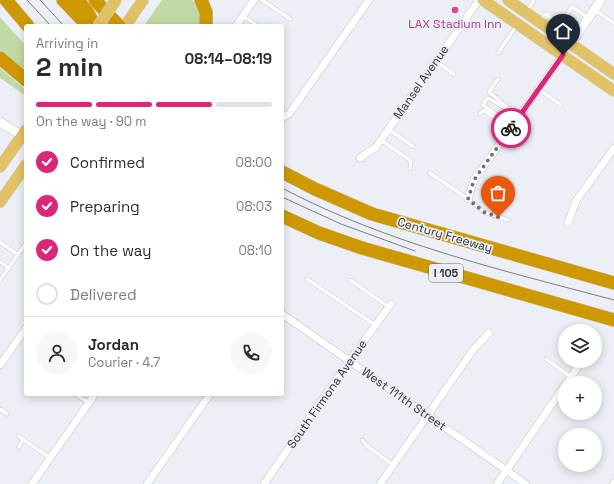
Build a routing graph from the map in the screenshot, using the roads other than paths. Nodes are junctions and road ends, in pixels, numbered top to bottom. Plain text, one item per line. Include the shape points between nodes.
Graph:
1 (6, 0) edge
2 (63, 0) edge
3 (78, 0) edge
4 (95, 0) edge
5 (116, 0) edge
6 (143, 0) edge
7 (201, 0) edge
8 (262, 0) edge
9 (369, 0) edge
10 (479, 0) edge
11 (483, 0) edge
12 (534, 0) edge
13 (601, 0) edge
14 (251, 1) edge
15 (513, 1) edge
16 (594, 9) junction
17 (526, 12) junction
18 (243, 16) junction
19 (564, 18) junction
20 (588, 18) junction
21 (290, 19) dead end
22 (614, 23) edge
23 (26, 24) edge
24 (86, 24) edge
25 (93, 24) edge
26 (99, 24) edge
27 (117, 24) edge
28 (126, 24) edge
29 (206, 24) edge
30 (237, 24) edge
31 (255, 24) edge
32 (518, 24) junction
33 (557, 28) junction
34 (580, 30) junction
35 (571, 43) junction
36 (498, 53) dead end
37 (563, 55) junction
38 (0, 58) edge
39 (436, 61) junction
40 (454, 74) dead end
41 (614, 74) edge
42 (24, 78) edge
43 (498, 79) dead end
44 (538, 89) junction
45 (614, 91) edge
46 (561, 105) dead end
47 (510, 111) junction
48 (480, 114) dead end
49 (284, 117) edge
50 (519, 117) junction
51 (0, 122) edge
52 (388, 129) junction
53 (510, 129) junction
54 (24, 134) edge
55 (24, 135) edge
56 (381, 140) junction
57 (414, 147) dead end
58 (614, 148) edge
59 (360, 158) dead end
60 (0, 167) edge
61 (24, 168) edge
62 (410, 169) dead end
63 (284, 173) edge
64 (430, 173) dead end
65 (468, 199) junction
66 (0, 202) edge
67 (284, 217) edge
68 (508, 220) dead end
69 (568, 223) dead end
70 (0, 242) edge
71 (24, 246) edge
72 (18, 255) junction
73 (0, 262) edge
74 (9, 268) junction
75 (307, 279) dead end
76 (0, 280) edge
77 (350, 280) dead end
78 (614, 283) edge
79 (390, 306) joint
80 (284, 315) edge
81 (614, 320) edge
82 (376, 326) junction
83 (24, 331) edge
84 (489, 333) dead end
85 (546, 360) dead end
86 (349, 361) junction
87 (0, 365) edge
88 (561, 376) edge
89 (558, 395) edge
90 (78, 396) edge
91 (93, 396) edge
92 (209, 396) edge
93 (88, 403) junction
94 (0, 409) edge
95 (7, 414) dead end
96 (428, 415) junction
97 (18, 436) dead end
98 (24, 440) junction
99 (362, 440) dead end
100 (19, 447) dead end
101 (50, 458) junction
102 (393, 465) junction
103 (506, 470) junction
104 (32, 484) edge
105 (147, 484) edge
106 (264, 484) edge
107 (380, 484) edge
108 (496, 484) edge
109 (526, 484) edge

1 - 23 highway
2 - 24 highway
3 - 25 highway
4 - 27 highway
5 - 26 main road, bridge
6 - 28 main road
7 - 29 highway via 206,12
8 - 21 lane
9 - 49 street via 289,114
10 - 39 street, Mansel Avenue
11 - 32 main road
12 - 17 lane
13 - 16 street
14 - 18 street
15 - 17 main road
16 - 20 street
16 - 22 lane
17 - 33 main road via 540,22
18 - 30 street
18 - 31 lane
19 - 20 lane via 572,7
19 - 33 lane
19 - 34 lane
20 - 34 street
32 - 36 lane
32 - 37 main road
33 - 35 main road
34 - 35 street
35 - 37 street
35 - 41 main road
37 - 44 street
37 - 45 main road
38 - 42 highway
39 - 40 lane
39 - 52 street, Mansel Avenue
43 - 47 lane via 489,92
44 - 46 lane
44 - 50 street
47 - 47 lane via 488,98 483,105 502,119
47 - 50 lane
48 - 53 lane via 485,111
50 - 53 street
51 - 54 street
52 - 56 street, Mansel Avenue
52 - 57 lane
53 - 65 street via 474,180
55 - 60 main road
56 - 59 street, Mansel Avenue via 376,147
56 - 62 lane via 411,161
58 - 69 street via 576,201
61 - 66 main road
63 - 78 highway, Century Freeway via 372,214
64 - 65 lane
65 - 68 lane via 484,212
67 - 81 highway, I 105 via 362,248
70 - 72 lane
71 - 72 lane
72 - 74 lane
73 - 74 lane
74 - 76 lane
75 - 82 lane
77 - 79 lane
79 - 82 street, South Firmona Avenue
80 - 86 street, West 111th Street
82 - 86 street, South Firmona Avenue
83 - 87 street
84 - 96 street via 473,350
85 - 88 lane
86 - 96 street, West 111th Street
86 - 106 street, South Firmona Avenue
89 - 103 street
90 - 93 lane
91 - 93 street
92 - 105 street
93 - 101 street
94 - 95 lane
96 - 102 street
96 - 103 street, West 111th Street
97 - 98 lane
98 - 100 lane
98 - 101 lane
99 - 102 lane
101 - 104 street
102 - 107 street
103 - 108 street
103 - 109 street, West 111th Street

